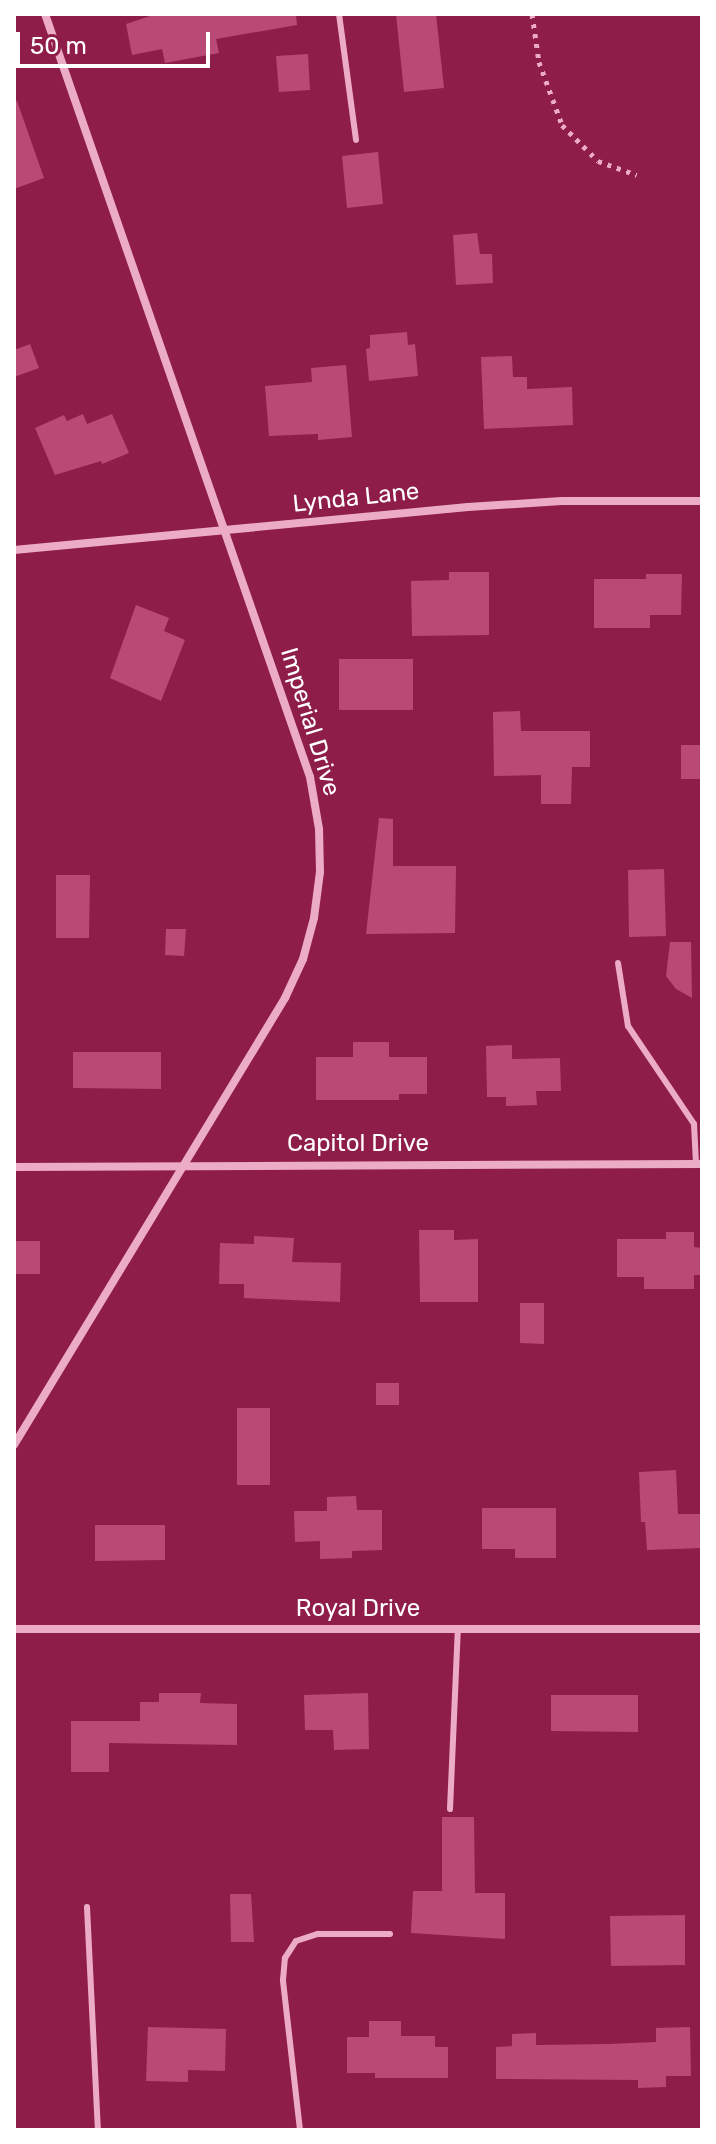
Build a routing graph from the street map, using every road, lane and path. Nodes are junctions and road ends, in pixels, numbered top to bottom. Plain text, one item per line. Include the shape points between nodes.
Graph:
1 (45, 14) edge
2 (339, 14) edge
3 (532, 14) edge
4 (356, 140) dead end
5 (637, 175) dead end
6 (702, 501) edge
7 (227, 530) junction
8 (14, 550) edge
9 (618, 963) dead end
10 (699, 1164) edge
11 (185, 1165) junction
12 (14, 1167) edge
13 (14, 1445) edge
14 (14, 1629) edge
15 (458, 1629) junction
16 (702, 1629) edge
17 (450, 1809) dead end
18 (87, 1907) dead end
19 (390, 1934) dead end
20 (98, 2130) edge
21 (300, 2130) edge

1 - 7 street, Imperial Drive
2 - 4 lane
3 - 5 path via 539,62 562,125 598,161
6 - 7 street, Lynda Lane via 562,501
7 - 8 street, Lynda Lane
7 - 11 street, Imperial Drive via 310,777 320,872 303,959
9 - 10 lane via 628,1026 694,1124
10 - 11 street, Capitol Drive
11 - 12 street, Capitol Drive
11 - 13 street, Imperial Drive
14 - 15 street, Royal Drive
15 - 16 street, Royal Drive
15 - 17 lane
18 - 20 lane
19 - 21 lane via 318,1934 296,1941 285,1958

